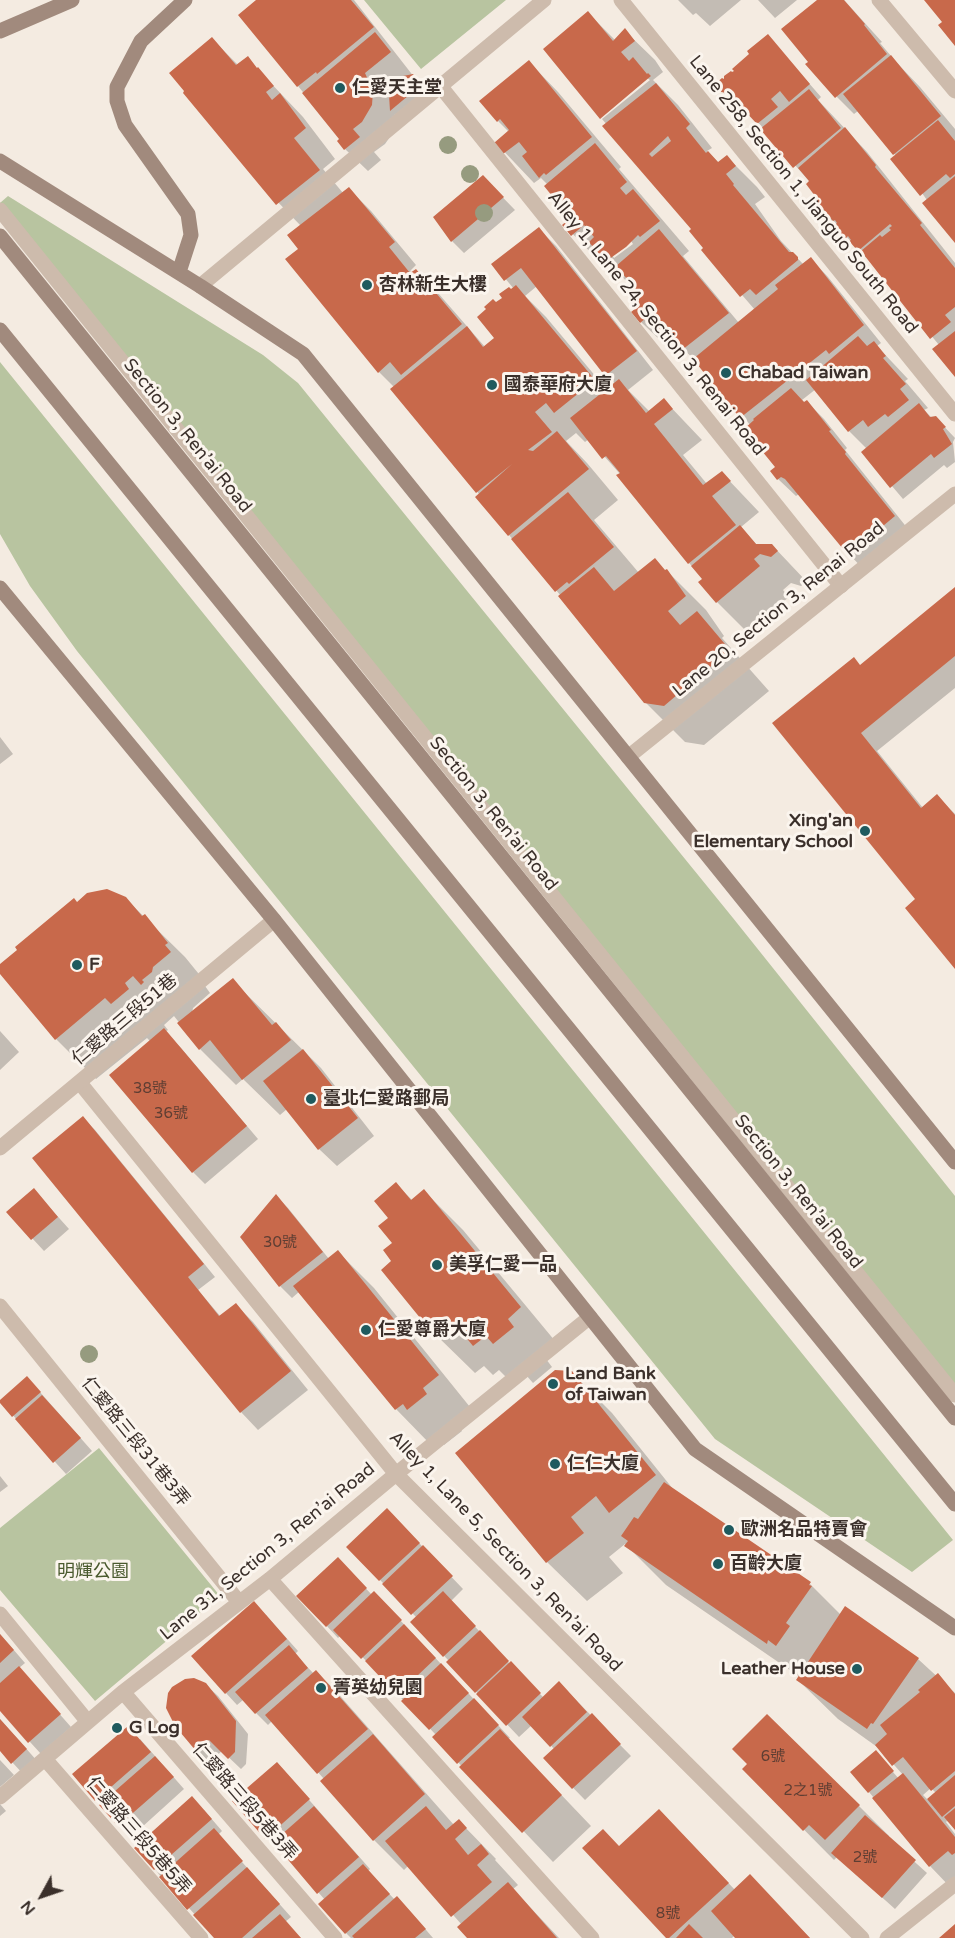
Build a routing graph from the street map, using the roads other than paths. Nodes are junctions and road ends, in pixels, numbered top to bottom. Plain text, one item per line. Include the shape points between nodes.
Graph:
1 (72, 0) edge
2 (185, 0) edge
3 (544, 0) edge
4 (621, 0) edge
5 (879, 0) edge
6 (0, 31) edge
7 (441, 87) junction
8 (955, 91) edge
9 (0, 161) edge
10 (0, 210) edge
11 (0, 236) edge
12 (179, 272) junction
13 (201, 286) junction
14 (0, 330) edge
15 (955, 414) edge
16 (955, 494) edge
17 (841, 586) junction
18 (0, 588) edge
19 (628, 757) junction
20 (274, 920) junction
21 (80, 1083) junction
22 (0, 1148) edge
23 (955, 1162) edge
24 (0, 1306) edge
25 (590, 1317) junction
26 (955, 1395) edge
27 (955, 1418) edge
28 (396, 1474) junction
29 (955, 1504) edge
30 (270, 1579) junction
31 (239, 1602) junction
32 (0, 1614) edge
33 (955, 1628) edge
34 (123, 1692) junction
35 (88, 1722) junction
36 (45, 1759) junction
37 (0, 1797) edge
38 (955, 1884) edge
39 (201, 1938) edge
40 (335, 1938) edge
41 (592, 1938) edge
42 (862, 1938) edge
43 (887, 1938) edge

1 - 6 main road
2 - 12 main road via 141,41 117,87 125,125 188,214 191,235
3 - 7 street
4 - 15 street, Lane 258, Section 1, Jianguo South Road
5 - 8 street
7 - 13 street
7 - 17 street, Alley 1, Lane 24, Section 3, Renai Road
9 - 12 main road
10 - 26 street
11 - 27 main road, Section 3, Ren’ai Road
12 - 13 main road
13 - 19 main road via 303,354
14 - 29 main road
16 - 17 street, Lane 20, Section 3, Renai Road
17 - 19 street, Lane 20, Section 3, Renai Road
18 - 20 main road
19 - 23 main road
20 - 21 street, 仁愛路三段51巷
20 - 25 main road
21 - 22 street, 仁愛路三段51巷
21 - 28 street, Alley 1, Lane 5, Section 3, Ren’ai Road
24 - 31 street, 仁愛路三段31巷3弄
25 - 28 street, Lane 31, Section 3, Ren’ai Road
25 - 33 main road via 695,1449
28 - 30 street, Lane 31, Section 3, Ren’ai Road
28 - 42 street, Alley 1, Lane 5, Section 3, Ren’ai Road
30 - 31 street, Lane 31, Section 3, Ren’ai Road
30 - 41 street
31 - 34 street, Lane 31, Section 3, Ren’ai Road
32 - 35 street
34 - 35 street, Lane 31, Section 3, Ren’ai Road
34 - 40 street, 仁愛路三段5巷3弄
35 - 36 street, Lane 31, Section 3, Ren’ai Road
36 - 37 street, Lane 31, Section 3, Ren’ai Road
36 - 39 street, 仁愛路三段5巷5弄
38 - 43 street

